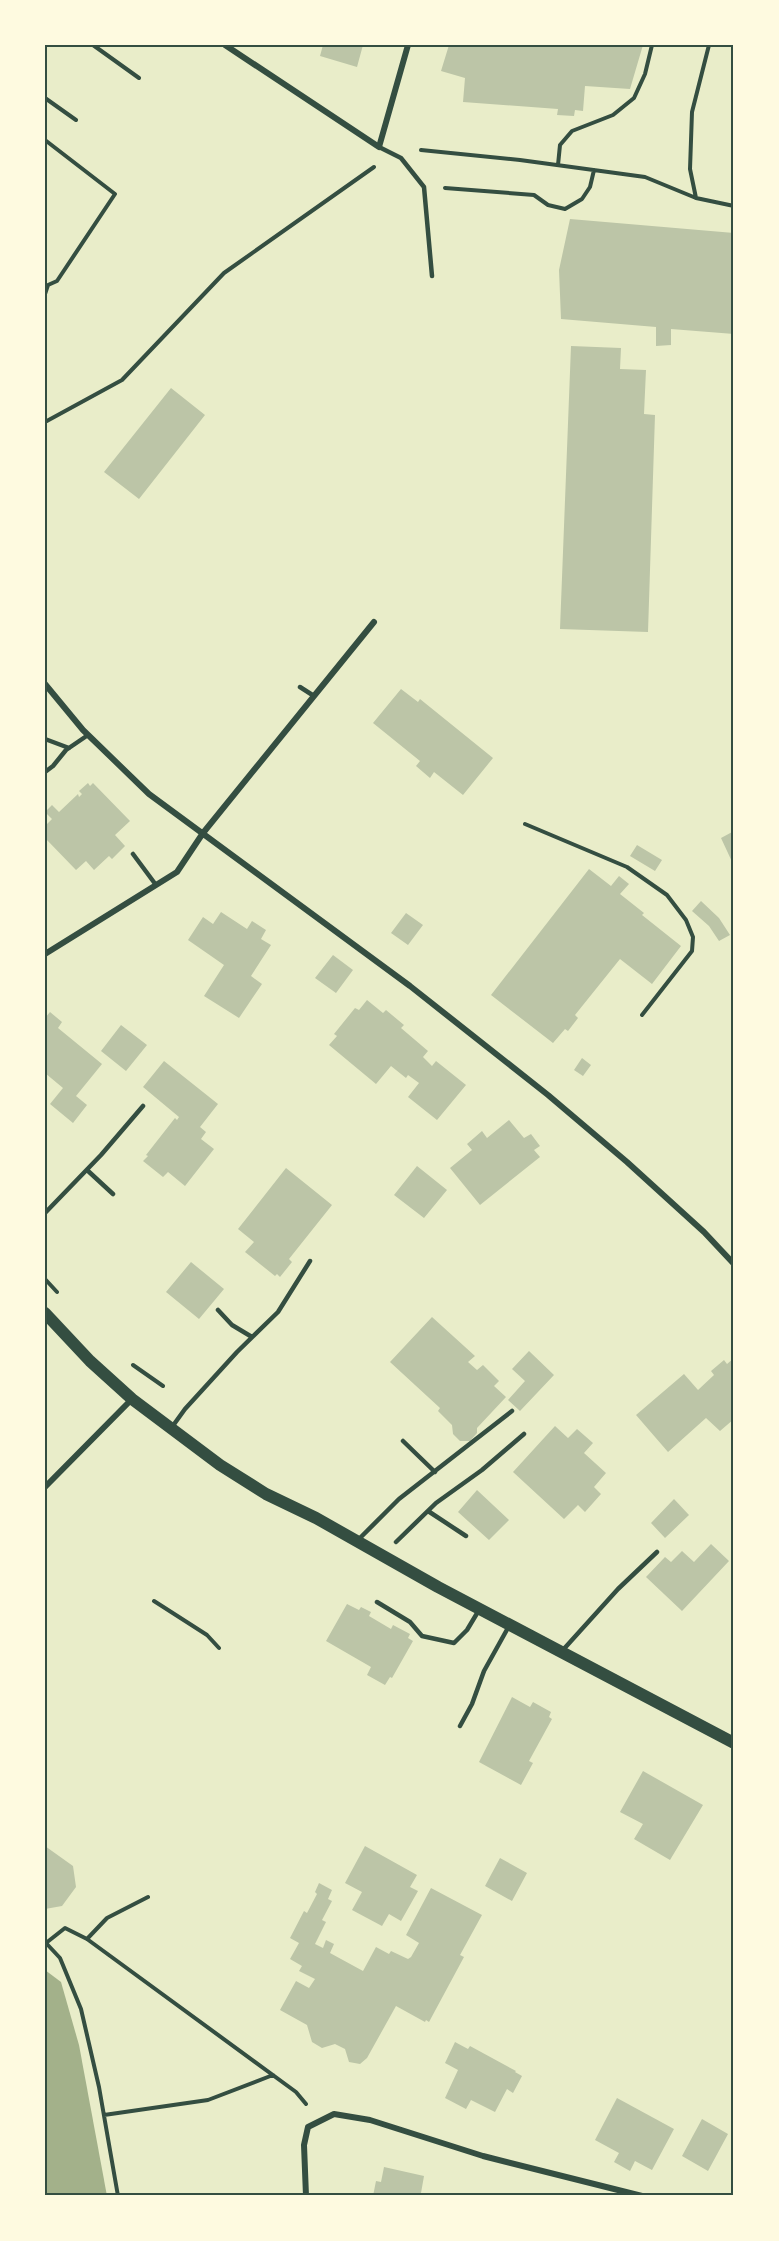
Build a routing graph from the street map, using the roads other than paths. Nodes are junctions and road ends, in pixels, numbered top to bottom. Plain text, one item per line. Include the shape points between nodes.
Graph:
1 (225, 45) edge
2 (408, 45) edge
3 (379, 147) junction
4 (432, 276) dead end
5 (374, 622) dead end
6 (45, 684) edge
7 (300, 687) dead end
8 (314, 696) junction
9 (88, 735) junction
10 (45, 739) edge
11 (69, 748) junction
12 (45, 772) edge
13 (203, 833) junction
14 (133, 854) dead end
15 (156, 885) junction
16 (45, 954) edge
17 (143, 1107) dead end
18 (87, 1170) junction
19 (113, 1194) dead end
20 (45, 1213) edge
21 (310, 1261) dead end
22 (734, 1264) edge
23 (218, 1310) dead end
24 (45, 1313) edge
25 (252, 1337) junction
26 (132, 1399) junction
27 (512, 1411) dead end
28 (170, 1430) junction
29 (524, 1434) dead end
30 (403, 1441) dead end
31 (435, 1472) junction
32 (45, 1487) edge
33 (428, 1511) junction
34 (466, 1536) dead end
35 (356, 1542) junction
36 (396, 1542) dead end
37 (657, 1552) dead end
38 (377, 1602) dead end
39 (480, 1607) junction
40 (511, 1623) junction
41 (561, 1651) junction
42 (460, 1726) dead end
43 (734, 1743) edge
44 (306, 2196) edge
45 (642, 2196) edge

1 - 3 street
2 - 3 street
3 - 4 lane via 401,158 424,187
5 - 8 street
6 - 9 street
7 - 8 lane
8 - 13 street
9 - 11 lane
9 - 13 street via 149,794
10 - 11 lane
11 - 12 lane
13 - 15 street via 177,872
13 - 22 street via 410,986 548,1095 696,1224
14 - 15 lane
15 - 16 street
17 - 18 lane
18 - 19 lane
18 - 20 lane
21 - 25 lane via 278,1312
23 - 25 lane via 232,1325
24 - 26 main road
25 - 28 lane
26 - 28 main road
26 - 32 street
27 - 31 lane
28 - 35 main road via 266,1494
29 - 33 lane
30 - 31 lane
31 - 35 lane via 399,1499
33 - 34 lane
33 - 36 lane
35 - 39 main road
37 - 41 lane
38 - 39 lane via 410,1622 422,1636 454,1642 467,1630
39 - 40 main road
40 - 41 main road
40 - 42 lane
41 - 43 main road
44 - 45 street via 304,2145 308,2127 334,2114 370,2120 483,2156

